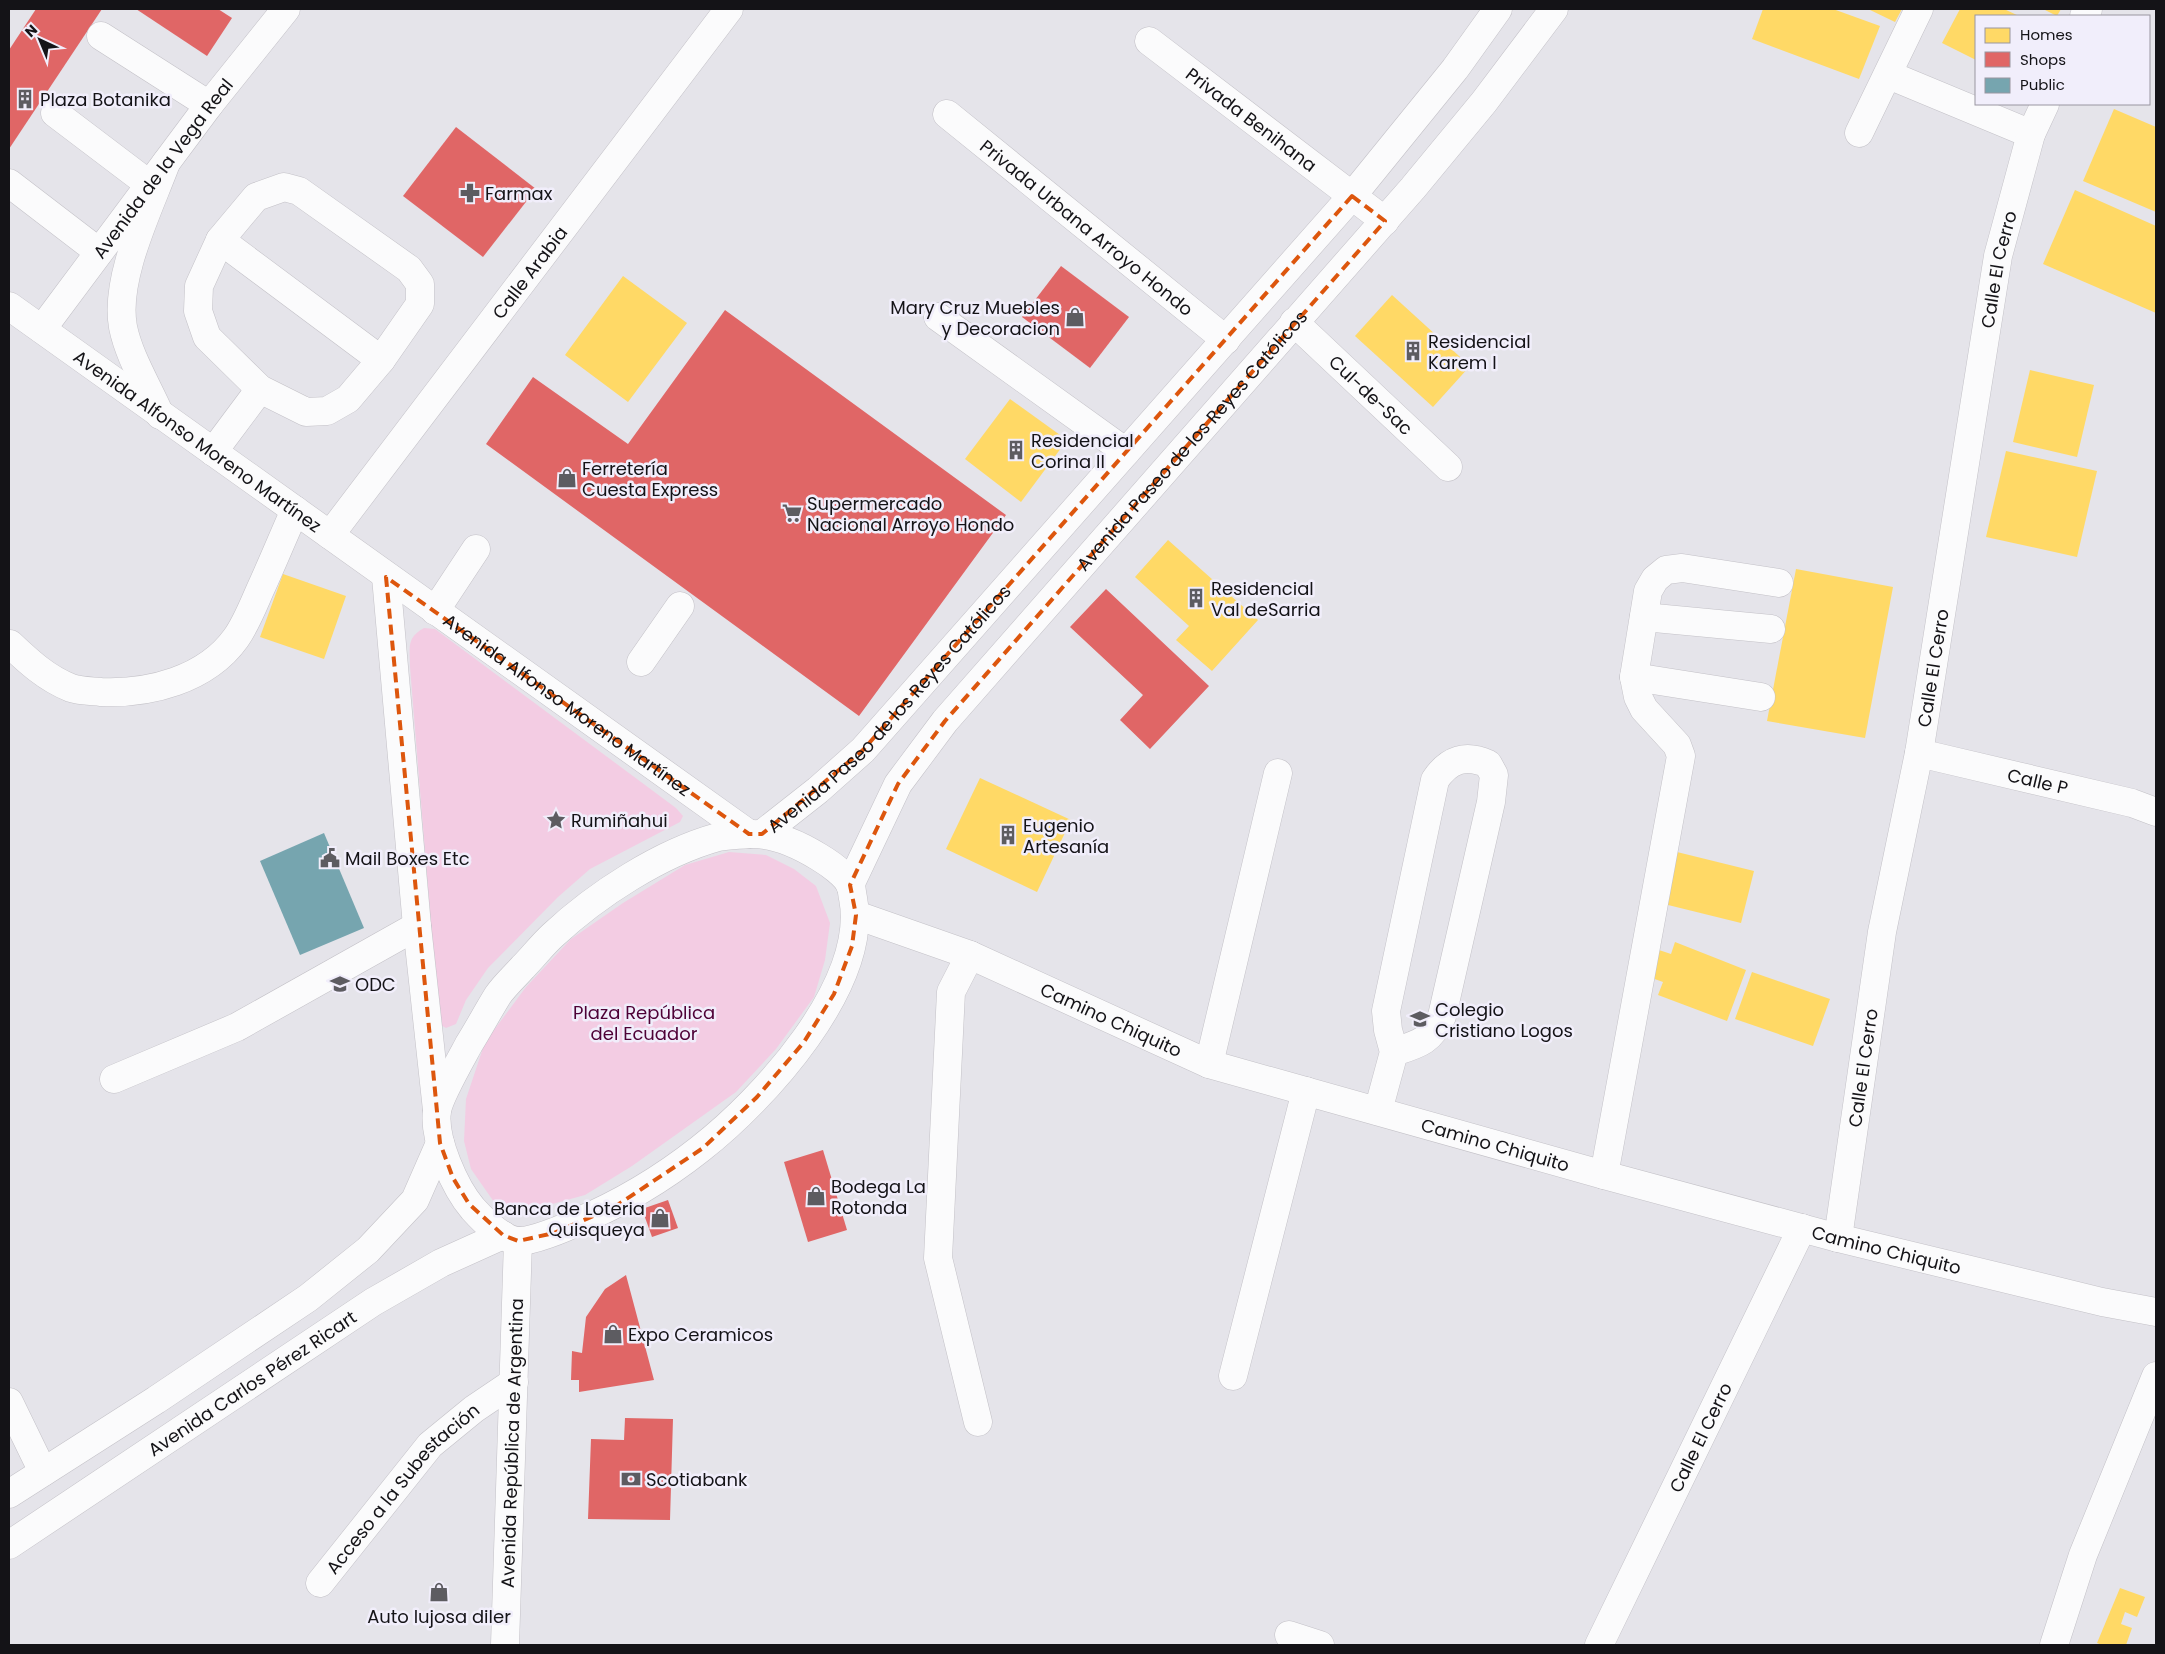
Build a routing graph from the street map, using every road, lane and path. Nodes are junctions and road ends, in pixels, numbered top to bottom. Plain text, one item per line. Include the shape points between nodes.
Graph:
1 (286, 9) edge
2 (729, 9) edge
3 (1498, 9) edge
4 (1554, 9) edge
5 (1919, 9) edge
6 (101, 36) dead end
7 (1149, 41) dead end
8 (1889, 75) junction
9 (2045, 105) edge
10 (209, 106) junction
11 (55, 113) dead end
12 (947, 114) dead end
13 (1860, 134) dead end
14 (2031, 134) junction
15 (166, 163) junction
16 (9, 183) edge
17 (150, 185) junction
18 (1352, 196) junction
19 (1385, 221) junction
20 (220, 240) junction
21 (99, 252) junction
22 (9, 306) edge
23 (938, 317) dead end
24 (1294, 322) junction
25 (42, 329) junction
26 (1226, 340) junction
27 (381, 360) junction
28 (260, 389) junction
29 (161, 416) junction
30 (213, 452) junction
31 (1126, 452) junction
32 (1448, 467) dead end
33 (295, 510) junction
34 (330, 535) junction
35 (476, 549) dead end
36 (386, 577) junction
37 (1779, 583) dead end
38 (680, 606) dead end
39 (435, 611) junction
40 (1644, 617) junction
41 (1771, 629) dead end
42 (10, 644) edge
43 (641, 662) dead end
44 (1634, 677) junction
45 (1761, 697) dead end
46 (1920, 753) junction
47 (1278, 773) dead end
48 (2156, 812) edge
49 (756, 834) junction
50 (850, 885) junction
51 (856, 915) junction
52 (417, 926) junction
53 (970, 955) junction
54 (1394, 1052) junction
55 (1209, 1064) junction
56 (114, 1079) dead end
57 (1306, 1091) junction
58 (437, 1110) junction
59 (1378, 1111) junction
60 (440, 1143) junction
61 (1604, 1175) junction
62 (1802, 1228) junction
63 (510, 1238) junction
64 (1838, 1238) junction
65 (2156, 1312) edge
66 (1232, 1376) dead end
67 (2156, 1376) edge
68 (514, 1382) junction
69 (9, 1402) edge
70 (978, 1422) dead end
71 (43, 1472) junction
72 (9, 1494) edge
73 (9, 1545) edge
74 (320, 1583) dead end
75 (1289, 1635) dead end
76 (506, 1645) edge
77 (1320, 1645) edge
78 (1599, 1645) edge
79 (2054, 1645) edge

1 - 10 main road, Avenida de la Vega Real
2 - 34 main road, Calle Arabia
3 - 18 main road, Avenida Paseo de los Reyes Católicos via 1456,69
4 - 19 main road, Avenida Paseo de los Reyes Católicos via 1484,102
5 - 8 main road
6 - 10 main road
7 - 18 main road, Privada Benihana
8 - 13 main road
8 - 14 main road
9 - 14 main road, Calle El Cerro
10 - 15 main road, Avenida de la Vega Real
11 - 17 main road
12 - 26 main road, Privada Urbana Arroyo Hondo
14 - 46 main road, Calle El Cerro via 1998,256
15 - 17 main road, Avenida de la Vega Real
15 - 29 main road via 129,260 123,293 123,327 132,355
16 - 21 main road
17 - 21 main road, Avenida de la Vega Real
18 - 19 main road, Privada Benihana
18 - 26 main road, Avenida Paseo de los Reyes Católicos
19 - 24 main road, Avenida Paseo de los Reyes Católicos
20 - 27 main road
20 - 27 main road via 256,197 284,186 299,191 410,269 420,284 420,304
20 - 28 main road via 199,286 198,311 207,337
21 - 25 main road, Avenida de la Vega Real
22 - 25 main road, Avenida Alfonso Moreno Martínez
23 - 31 main road
24 - 32 main road, Cul-de-Sac
24 - 50 main road, Avenida Paseo de los Reyes Católicos via 945,721 898,784
25 - 29 main road, Avenida Alfonso Moreno Martínez
26 - 31 main road, Avenida Paseo de los Reyes Católicos
27 - 28 main road via 348,398 328,411 306,412
28 - 30 main road
29 - 30 main road, Avenida Alfonso Moreno Martínez
30 - 33 main road, Avenida Alfonso Moreno Martínez
31 - 49 main road, Avenida Paseo de los Reyes Católicos via 863,750 818,790
33 - 34 main road, Avenida Alfonso Moreno Martínez
33 - 42 main road via 236,638 220,655 192,675 125,693 71,688 38,670
34 - 36 main road, Avenida Alfonso Moreno Martínez
35 - 39 main road
36 - 39 main road, Avenida Alfonso Moreno Martínez
36 - 52 main road
37 - 40 main road via 1682,568 1666,570 1648,591
38 - 43 main road
39 - 49 main road, Avenida Alfonso Moreno Martínez
40 - 41 main road
40 - 44 main road
44 - 45 main road
44 - 61 main road via 1644,708 1677,745 1681,756
46 - 48 main road, Calle P via 2132,803
46 - 64 main road, Calle El Cerro via 1882,932
47 - 55 main road
49 - 50 main road via 800,845 829,862
49 - 58 main road via 721,836 681,850 632,876 551,937 500,993 460,1059
50 - 51 main road
51 - 53 main road, Camino Chiquito
51 - 63 main road via 852,946 834,994 804,1042 757,1097 703,1148 616,1206 554,1232
52 - 56 main road via 237,1027
52 - 58 main road
53 - 55 main road, Camino Chiquito
53 - 70 main road via 951,992 938,1258
54 - 54 main road via 1416,1045 1436,1031 1442,1016 1491,802 1494,775 1488,764 1474,758 1452,763 1435,780 1386,1011
54 - 59 main road
55 - 57 main road, Camino Chiquito
57 - 59 main road, Camino Chiquito
57 - 66 main road
58 - 60 main road
59 - 61 main road, Camino Chiquito
60 - 63 main road via 453,1178 469,1204 482,1219
60 - 71 main road via 415,1200 368,1250 308,1298
61 - 62 main road, Camino Chiquito
62 - 64 main road, Camino Chiquito
62 - 78 main road, Calle El Cerro
63 - 68 main road, Avenida República de Argentina
63 - 73 main road, Avenida Carlos Pérez Ricart via 441,1263 373,1302
64 - 65 main road, Camino Chiquito
67 - 79 main road via 2083,1555
68 - 74 main road, Acceso a la Subestación via 430,1445
68 - 76 main road, Avenida República de Argentina
69 - 71 main road
71 - 72 main road
75 - 77 main road

